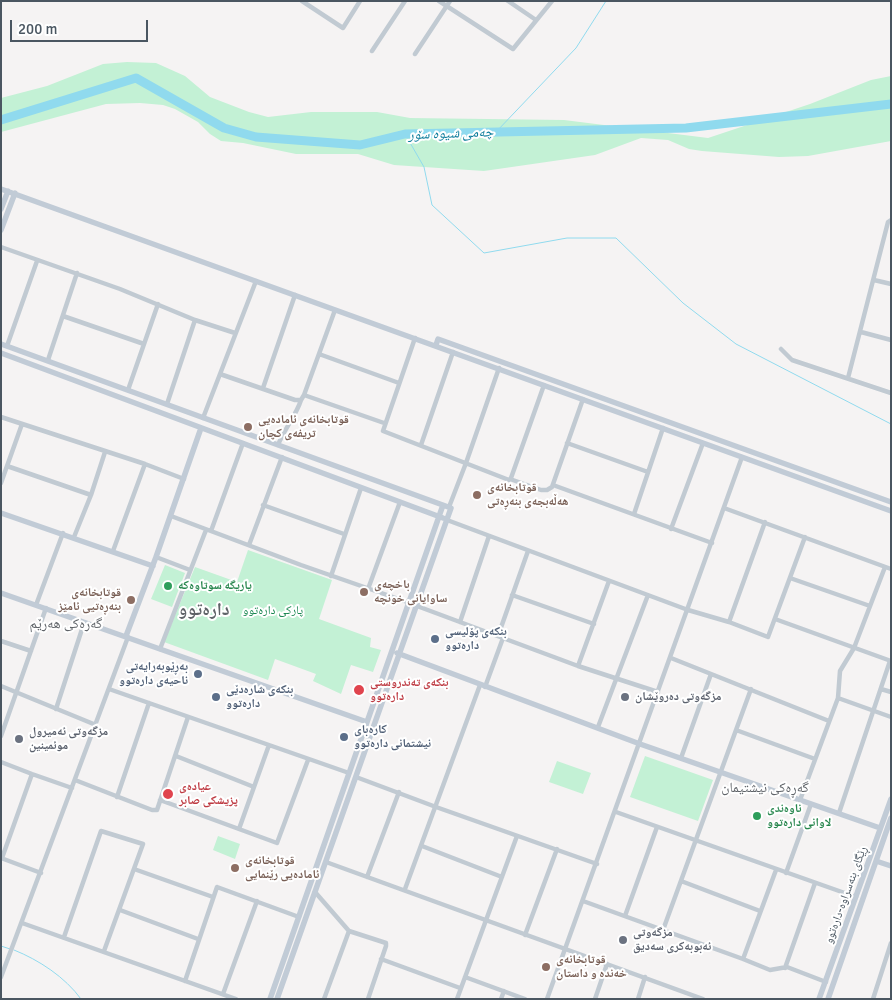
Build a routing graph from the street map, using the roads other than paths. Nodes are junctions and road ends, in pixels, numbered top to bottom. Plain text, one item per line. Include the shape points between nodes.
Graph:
1 (302, 1) edge
2 (314, 1) edge
3 (360, 1) edge
4 (405, 1) edge
5 (439, 1) edge
6 (450, 1) edge
7 (508, 1) edge
8 (552, 1) edge
9 (311, 7) junction
10 (447, 7) junction
11 (536, 20) junction
12 (372, 51) dead end
13 (416, 54) dead end
14 (4, 190) edge
15 (15, 193) junction
16 (1, 209) edge
17 (891, 220) edge
18 (1, 230) edge
19 (1, 247) edge
20 (37, 261) junction
21 (77, 273) junction
22 (874, 280) junction
23 (256, 282) junction
24 (891, 284) edge
25 (296, 295) junction
26 (158, 304) junction
27 (335, 310) junction
28 (63, 316) junction
29 (195, 320) junction
30 (861, 332) junction
31 (235, 333) junction
32 (415, 338) junction
33 (891, 340) edge
34 (144, 344) junction
35 (4, 345) edge
36 (436, 345) junction
37 (781, 349) dead end
38 (453, 352) junction
39 (1, 353) edge
40 (319, 354) junction
41 (48, 360) junction
42 (499, 368) junction
43 (220, 374) junction
44 (848, 378) junction
45 (399, 383) junction
46 (544, 385) junction
47 (262, 388) junction
48 (128, 390) junction
49 (891, 393) edge
50 (304, 395) junction
51 (583, 399) junction
52 (300, 400) junction
53 (167, 404) junction
54 (1, 417) edge
55 (203, 418) junction
56 (384, 423) junction
57 (22, 424) junction
58 (201, 428) junction
59 (663, 428) junction
60 (689, 429) junction
61 (686, 436) junction
62 (243, 443) junction
63 (567, 443) junction
64 (703, 443) junction
65 (278, 445) junction
66 (420, 445) junction
67 (286, 448) junction
68 (105, 452) junction
69 (282, 457) junction
70 (742, 457) junction
71 (466, 463) junction
72 (144, 464) junction
73 (7, 466) junction
74 (648, 472) junction
75 (184, 479) junction
76 (510, 479) junction
77 (1, 483) edge
78 (553, 485) junction
79 (361, 488) junction
80 (90, 495) junction
81 (400, 502) junction
82 (891, 502) edge
83 (263, 505) junction
84 (448, 507) junction
85 (724, 508) junction
86 (891, 511) edge
87 (1, 513) edge
88 (634, 514) junction
89 (171, 516) junction
90 (439, 517) junction
91 (447, 520) junction
92 (764, 522) junction
93 (671, 528) junction
94 (209, 530) junction
95 (63, 533) junction
96 (344, 534) junction
97 (490, 536) junction
98 (805, 537) junction
99 (74, 538) junction
100 (712, 544) junction
101 (249, 545) junction
102 (114, 551) junction
103 (528, 551) junction
104 (156, 557) junction
105 (153, 566) junction
106 (885, 567) junction
107 (891, 569) edge
108 (190, 570) junction
109 (331, 576) junction
110 (790, 578) junction
111 (609, 581) junction
112 (368, 589) junction
113 (1, 593) edge
114 (512, 595) junction
115 (648, 595) junction
116 (410, 603) junction
117 (36, 605) junction
118 (417, 606) junction
119 (870, 606) junction
120 (46, 608) junction
121 (688, 610) junction
122 (775, 619) junction
123 (84, 622) junction
124 (460, 622) junction
125 (728, 622) junction
126 (403, 623) junction
127 (594, 624) junction
128 (410, 625) junction
129 (127, 636) junction
130 (500, 637) junction
131 (1, 641) edge
132 (854, 648) junction
133 (160, 649) junction
134 (31, 651) junction
135 (392, 651) junction
136 (399, 654) junction
137 (671, 658) junction
138 (890, 661) edge
139 (578, 666) junction
140 (711, 674) junction
141 (617, 679) junction
142 (1, 686) edge
143 (483, 686) junction
144 (109, 689) junction
145 (751, 689) junction
146 (881, 689) junction
147 (16, 691) junction
148 (658, 692) junction
149 (891, 692) edge
150 (838, 698) junction
151 (149, 703) junction
152 (56, 709) junction
153 (874, 711) junction
154 (188, 717) junction
155 (891, 717) edge
156 (829, 721) junction
157 (367, 722) junction
158 (96, 725) junction
159 (375, 725) junction
160 (598, 727) junction
161 (736, 730) junction
162 (1, 736) edge
163 (640, 744) junction
164 (269, 746) junction
165 (176, 756) junction
166 (681, 758) junction
167 (815, 759) junction
168 (308, 760) junction
169 (1, 762) edge
170 (720, 772) junction
171 (349, 773) junction
172 (32, 774) junction
173 (356, 777) junction
174 (75, 780) junction
175 (254, 787) junction
176 (72, 788) junction
177 (399, 792) junction
178 (117, 797) junction
179 (891, 799) edge
180 (160, 800) junction
181 (800, 800) junction
182 (811, 804) junction
183 (436, 807) junction
184 (616, 812) junction
185 (839, 813) junction
186 (891, 818) edge
187 (657, 827) junction
188 (239, 829) junction
189 (886, 830) edge
190 (517, 836) junction
191 (695, 841) junction
192 (422, 846) junction
193 (557, 849) junction
194 (2, 858) edge
195 (876, 861) junction
196 (326, 862) junction
197 (597, 864) junction
198 (891, 866) edge
199 (134, 869) junction
200 (776, 870) junction
201 (41, 873) junction
202 (786, 873) junction
203 (367, 877) junction
204 (502, 877) junction
205 (681, 881) junction
206 (815, 883) junction
207 (406, 889) junction
208 (315, 892) junction
209 (213, 897) junction
210 (855, 900) junction
211 (257, 901) junction
212 (583, 901) junction
213 (861, 904) junction
214 (120, 910) junction
215 (760, 911) junction
216 (625, 916) junction
217 (299, 917) junction
218 (487, 919) junction
219 (22, 923) junction
220 (663, 930) junction
221 (349, 931) junction
222 (525, 935) junction
223 (64, 937) junction
224 (198, 939) junction
225 (891, 943) edge
226 (566, 948) junction
227 (104, 951) junction
228 (743, 958) junction
229 (381, 959) junction
230 (608, 964) junction
231 (785, 968) junction
232 (1, 977) edge
233 (465, 977) junction
234 (645, 977) junction
235 (185, 981) junction
236 (826, 982) junction
237 (460, 988) junction
238 (504, 991) junction
239 (223, 994) junction
240 (236, 999) edge
241 (270, 999) edge
242 (277, 999) edge
243 (324, 999) edge
244 (368, 999) edge
245 (457, 999) edge
246 (501, 999) edge
247 (525, 999) edge
248 (547, 999) edge
249 (595, 999) edge
250 (638, 999) edge
251 (703, 999) edge
252 (819, 999) edge
253 (828, 999) edge
254 (872, 999) edge

1 - 9 street
2 - 9 street
3 - 9 street via 343,28
4 - 12 street
5 - 10 street
6 - 10 street
7 - 11 street
8 - 11 street
10 - 11 street via 513,49
10 - 13 street
14 - 15 street
14 - 16 street
15 - 18 street
15 - 23 street
17 - 22 street
19 - 20 street
20 - 21 street
20 - 35 street
21 - 26 street
21 - 28 street
22 - 24 street
22 - 30 street
23 - 25 street
23 - 31 street
25 - 27 street
25 - 47 street
26 - 29 street
26 - 34 street
27 - 32 street
27 - 40 street
28 - 34 street
28 - 41 street
29 - 31 street
29 - 53 street
30 - 33 street
30 - 44 street
31 - 43 street
32 - 36 street
32 - 45 street
34 - 48 street
35 - 41 street
36 - 38 street
36 - 60 street via 438,338
37 - 44 street via 792,360
38 - 42 street
38 - 66 street
39 - 58 street
40 - 45 street
40 - 50 street
41 - 48 street
42 - 46 street
42 - 71 street
43 - 47 street
43 - 55 street
44 - 49 street
45 - 56 street
46 - 51 street
46 - 76 street
47 - 52 street
48 - 53 street
50 - 52 street
50 - 56 street
51 - 59 street
51 - 63 street
52 - 65 street
53 - 55 street
54 - 57 street
55 - 65 street
56 - 66 street via 385,433
57 - 68 street
57 - 73 street
58 - 62 street
58 - 75 street
59 - 61 street
59 - 74 street
60 - 61 street
60 - 82 street
61 - 64 street
62 - 69 street
62 - 94 street
63 - 74 street
63 - 78 street
64 - 70 street
64 - 93 street
65 - 67 street
66 - 71 street
67 - 69 street
67 - 84 street
68 - 72 street
68 - 80 street
69 - 79 street
69 - 83 street
70 - 85 street
70 - 86 street
71 - 76 street
71 - 84 street
72 - 75 street
72 - 102 street
73 - 77 street
73 - 80 street
74 - 88 street
75 - 89 street
76 - 78 street via 544,490
78 - 88 street
79 - 81 street
79 - 96 street
80 - 99 street
81 - 90 street
81 - 112 street
83 - 96 street
83 - 101 street
84 - 90 street
84 - 91 street
85 - 92 street
85 - 100 street
87 - 95 street
88 - 93 street
89 - 94 street
89 - 104 street
90 - 91 street
90 - 116 street
91 - 97 street
91 - 118 street
92 - 98 street
92 - 125 street
93 - 100 street
94 - 101 street
94 - 108 street
95 - 99 street
95 - 117 street
96 - 109 street
97 - 103 street
97 - 124 street
98 - 106 street
98 - 110 street
99 - 102 street
100 - 121 street
101 - 109 street
102 - 105 street
103 - 111 street
103 - 114 street
104 - 105 street
104 - 108 street
105 - 129 street
106 - 107 street
106 - 119 street
108 - 133 street
109 - 112 street
110 - 119 street
110 - 122 street
111 - 115 street
111 - 127 street
112 - 116 street
113 - 117 street
114 - 127 street
114 - 130 street
115 - 121 street
115 - 141 street
116 - 126 street
117 - 120 street
118 - 124 street
118 - 128 street
119 - 132 street
120 - 123 street
120 - 134 street
121 - 125 street
121 - 137 street
122 - 125 street via 768,637
122 - 132 street
123 - 129 street
123 - 152 street
124 - 130 street
126 - 128 street
126 - 135 street
127 - 139 street
128 - 136 street
129 - 133 street
129 - 144 street
130 - 139 street
130 - 143 street
131 - 134 street
132 - 138 street
132 - 150 street via 840,671
133 - 157 street
134 - 147 street
135 - 136 street
135 - 157 street
136 - 143 street
136 - 159 street
137 - 140 street
137 - 148 street
138 - 146 street
139 - 141 street
140 - 145 street
140 - 166 street
141 - 148 street
141 - 160 street
142 - 147 street
143 - 160 street
143 - 183 street
144 - 151 street
144 - 158 street
145 - 156 street
145 - 161 street
146 - 149 street
146 - 153 street
147 - 152 street
147 - 162 street
148 - 163 street
150 - 153 street
150 - 156 street
151 - 154 street
151 - 178 street
152 - 158 street
153 - 155 street
153 - 185 street
154 - 164 street
154 - 165 street
156 - 167 street
157 - 159 street via 370,728
157 - 171 street
158 - 174 street
159 - 173 street
160 - 163 street
161 - 167 street
161 - 170 street
163 - 166 street
163 - 184 street
164 - 168 street
164 - 175 street
165 - 175 street
165 - 180 street
166 - 170 street
167 - 181 street
168 - 171 street
168 - 188 street via 277,843
169 - 172 street
170 - 181 street
170 - 191 street
171 - 217 street
172 - 176 street
172 - 194 street
173 - 177 street
173 - 196 street
174 - 176 street
174 - 178 street
175 - 188 street
176 - 201 street
177 - 183 street
177 - 203 street
178 - 180 street via 152,810 157,810
179 - 189 street, ڕێگای بنەسراوە-دارەتوو
180 - 188 street
181 - 182 street
182 - 185 street
182 - 202 street
183 - 190 street
183 - 192 street
184 - 187 street
184 - 197 street
185 - 189 street
186 - 189 street, ڕێگای بنەسراوە-دارەتوو
187 - 191 street
187 - 216 street
189 - 195 street, ڕێگای بنەسراوە-دارەتوو
189 - 210 street, ڕێگای بنەسراوە-دارەتوو
190 - 193 street
190 - 204 street
191 - 200 street
191 - 205 street
192 - 204 street
192 - 207 street
193 - 197 street
193 - 222 street
194 - 201 street
195 - 198 street
195 - 213 street, ڕێگای بنەسراوە-دارەتوو
196 - 203 street
196 - 208 street
197 - 212 street
199 - 209 street
199 - 214 street
199 - 223 street via 143,844 101,831
200 - 202 street
200 - 215 street
201 - 219 street
202 - 206 street
203 - 207 street
204 - 218 street
205 - 215 street
205 - 220 street
206 - 210 street
206 - 231 street
207 - 218 street
208 - 221 street
208 - 242 street
209 - 211 street via 217,887
209 - 224 street
210 - 213 street
210 - 236 street, ڕێگای بنەسراوە-دارەتوو
211 - 217 street
211 - 239 street
212 - 216 street
212 - 226 street
213 - 253 street, ڕێگای بنەسراوە-دارەتوو
214 - 224 street
214 - 227 street
215 - 228 street
216 - 220 street
217 - 241 street
218 - 222 street
218 - 233 street
219 - 223 street
219 - 232 street
220 - 228 street
221 - 229 street via 386,943
221 - 243 street
222 - 226 street
223 - 227 street
224 - 235 street
225 - 254 street
226 - 230 street
226 - 248 street
227 - 235 street
228 - 231 street via 768,969
229 - 237 street
229 - 244 street
230 - 234 street
230 - 249 street
231 - 236 street
233 - 237 street
233 - 238 street
234 - 250 street
234 - 251 street
235 - 239 street
236 - 252 street, ڕێگای بنەسراوە-دارەتوو
237 - 245 street
238 - 246 street
238 - 247 street
239 - 240 street

